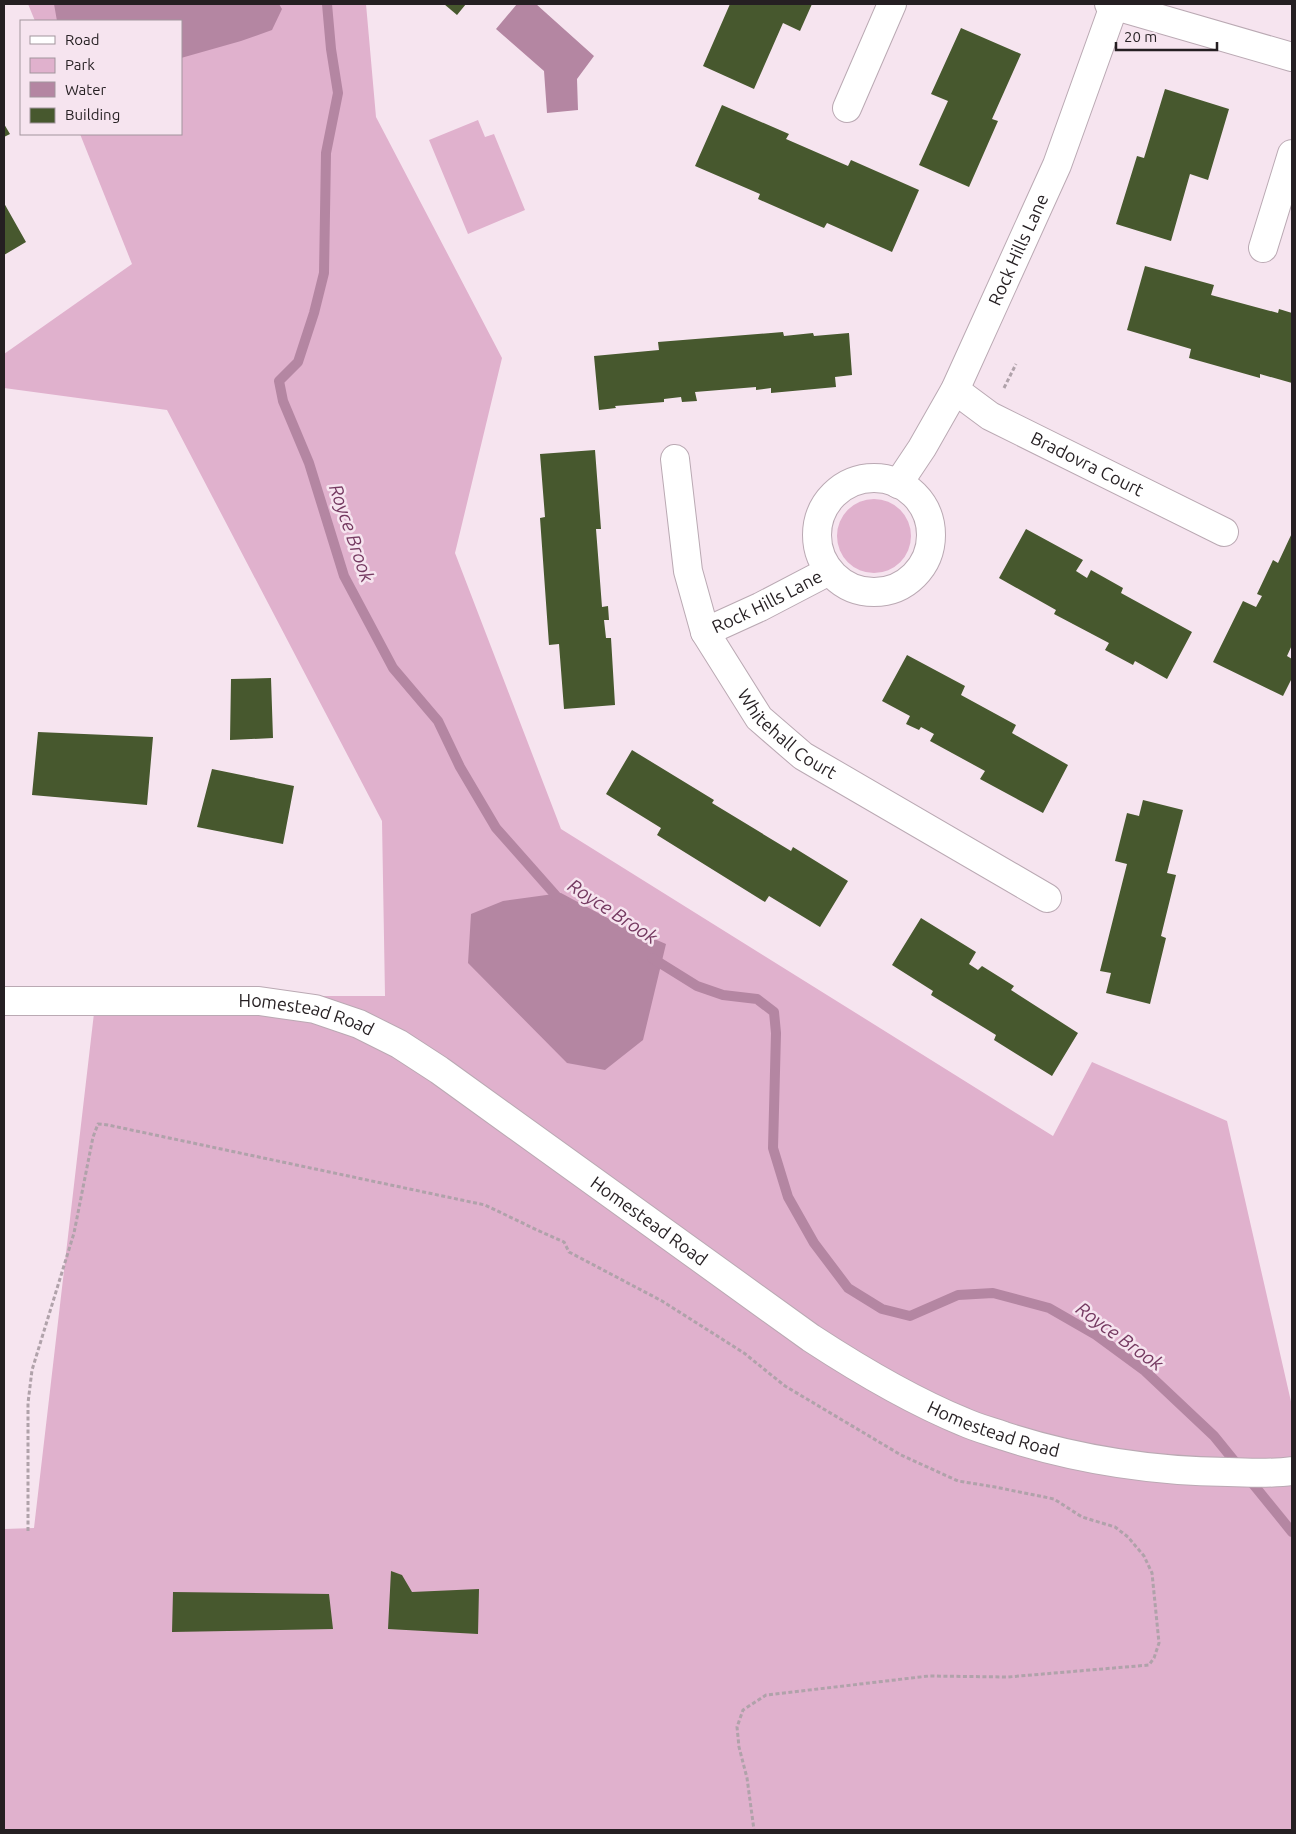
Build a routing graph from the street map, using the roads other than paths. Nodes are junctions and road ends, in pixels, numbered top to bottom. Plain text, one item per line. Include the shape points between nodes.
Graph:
1 (892, 4) edge
2 (1112, 5) edge
3 (1292, 57) edge
4 (848, 108) dead end
5 (1292, 154) edge
6 (1263, 248) dead end
7 (955, 390) junction
8 (675, 459) dead end
9 (898, 484) junction
10 (1224, 532) dead end
11 (829, 571) junction
12 (705, 632) junction
13 (1047, 898) dead end
14 (4, 1001) edge
15 (1292, 1471) edge

1 - 4 street
2 - 3 street
2 - 7 street, Rock Hills Lane via 1057,165
5 - 6 street
7 - 9 street, Rock Hills Lane
7 - 10 street, Bradovra Court via 990,416
8 - 12 street, Whitehall Court via 688,571
9 - 11 street, Rock Hills Lane via 871,478 853,482 838,490 826,504 816,538 820,556
9 - 11 street, Rock Hills Lane via 920,500 929,518 931,538 928,557 917,574 901,586 882,592 862,592 844,584
11 - 12 street, Rock Hills Lane
12 - 13 street, Whitehall Court via 759,718 803,756
14 - 15 street, Homestead Road via 259,1000 315,1009 359,1024 399,1044 439,1070 811,1338 912,1399 966,1423 1079,1457 1135,1467 1195,1472

